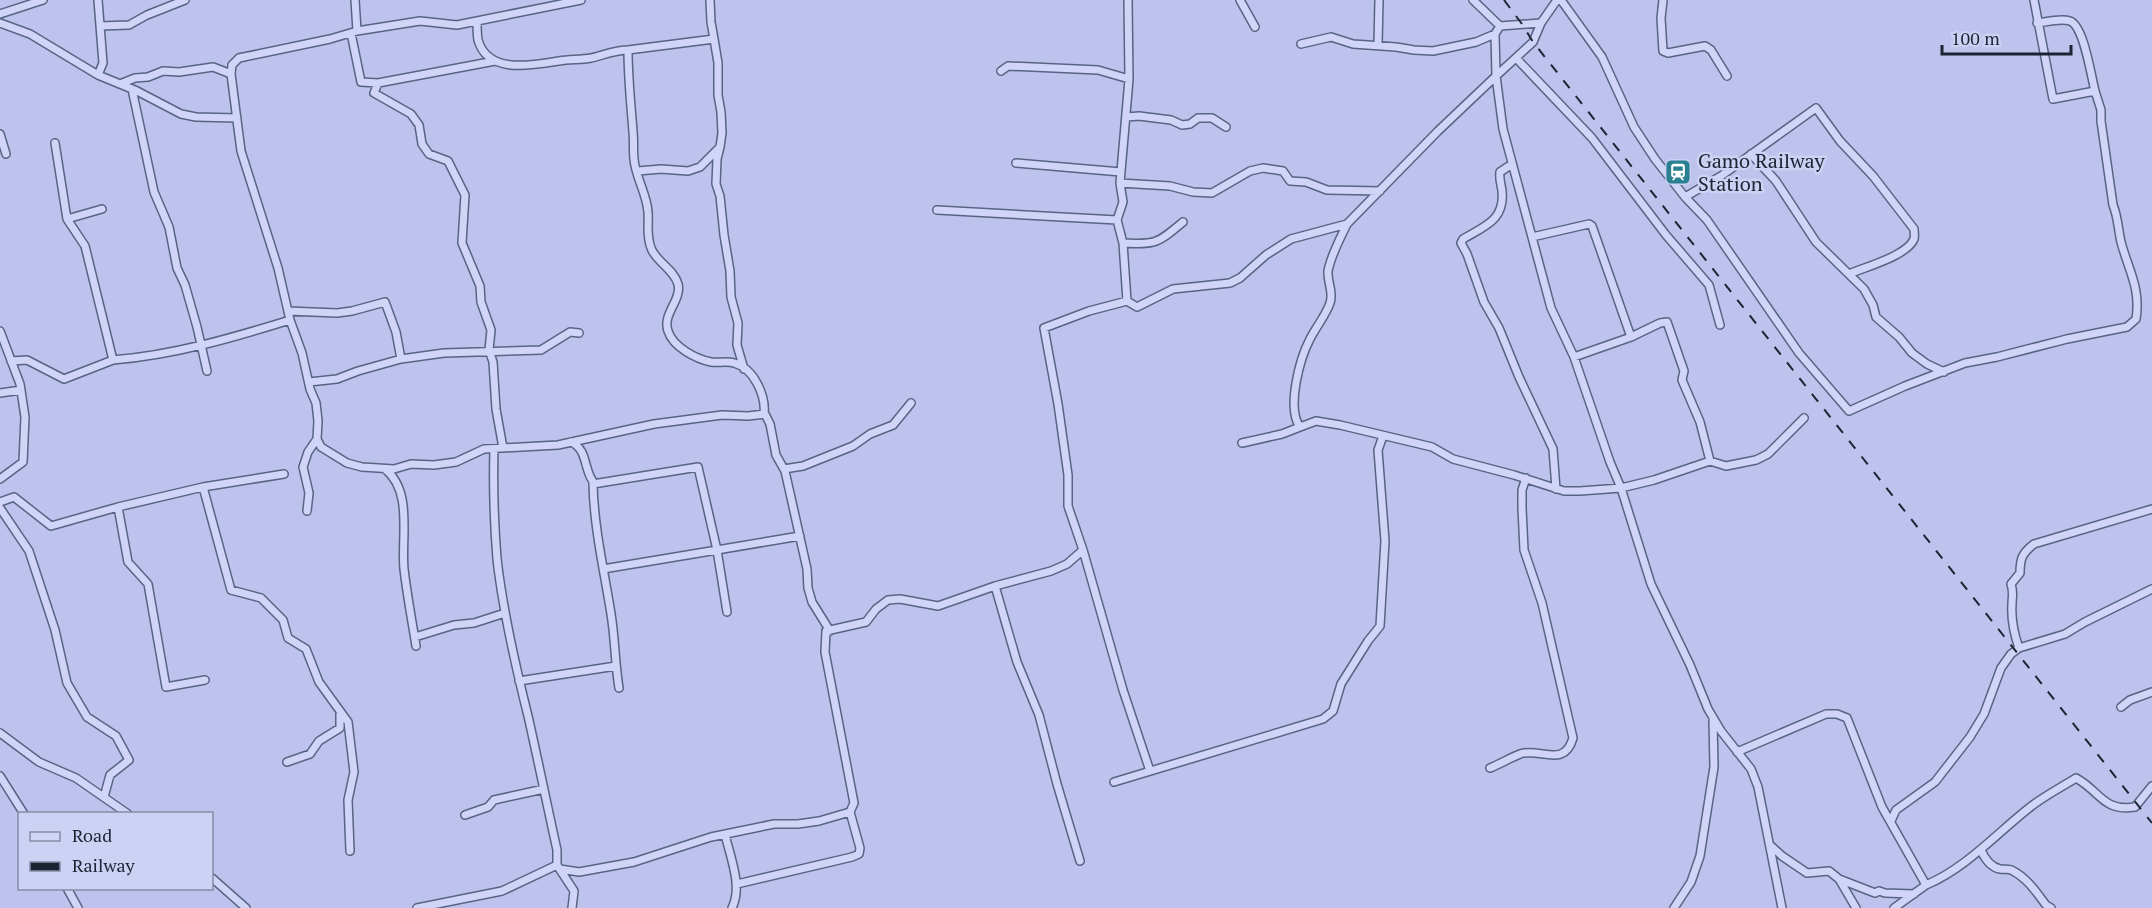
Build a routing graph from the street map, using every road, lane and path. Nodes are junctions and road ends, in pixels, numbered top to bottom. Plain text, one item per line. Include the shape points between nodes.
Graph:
1 (44, 0) edge
2 (98, 0) edge
3 (185, 0) edge
4 (355, 0) edge
5 (581, 0) edge
6 (710, 0) edge
7 (1128, 0) edge
8 (1240, 0) edge
9 (1379, 0) edge
10 (1473, 0) edge
11 (1559, 0) edge
12 (1663, 0) edge
13 (2034, 0) edge
14 (0, 14) edge
15 (477, 21) junction
16 (0, 23) edge
17 (1541, 23) junction
18 (2037, 23) junction
19 (100, 26) junction
20 (1500, 26) junction
21 (1255, 27) dead end
22 (354, 32) junction
23 (1495, 34) junction
24 (714, 39) junction
25 (1301, 44) dead end
26 (1378, 45) junction
27 (627, 50) junction
28 (1516, 58) junction
29 (495, 61) junction
30 (1001, 71) dead end
31 (231, 74) junction
32 (98, 75) junction
33 (1496, 76) junction
34 (1727, 76) dead end
35 (1129, 79) junction
36 (378, 83) junction
37 (120, 84) junction
38 (132, 89) junction
39 (2095, 91) junction
40 (1127, 117) junction
41 (237, 118) junction
42 (1226, 127) dead end
43 (0, 134) edge
44 (55, 143) dead end
45 (720, 147) junction
46 (6, 154) dead end
47 (1750, 154) junction
48 (1016, 163) dead end
49 (1512, 164) junction
50 (638, 171) junction
51 (1121, 172) junction
52 (1120, 183) junction
53 (1380, 191) junction
54 (1685, 197) junction
55 (102, 209) dead end
56 (938, 210) dead end
57 (67, 219) junction
58 (1117, 220) junction
59 (1183, 222) dead end
60 (1347, 224) junction
61 (1532, 237) junction
62 (1123, 243) junction
63 (1849, 274) junction
64 (1127, 301) junction
65 (288, 311) junction
66 (290, 320) junction
67 (1720, 325) dead end
68 (0, 331) edge
69 (579, 333) dead end
70 (1631, 337) junction
71 (201, 346) junction
72 (489, 350) junction
73 (1574, 357) junction
74 (401, 359) junction
75 (113, 360) junction
76 (11, 361) junction
77 (745, 369) junction
78 (207, 371) dead end
79 (1944, 372) junction
80 (309, 382) junction
81 (21, 390) junction
82 (0, 393) edge
83 (912, 403) dead end
84 (764, 414) junction
85 (1803, 418) dead end
86 (1300, 427) junction
87 (1383, 436) junction
88 (317, 440) junction
89 (571, 442) junction
90 (1242, 443) dead end
91 (503, 448) junction
92 (494, 449) junction
93 (1710, 461) junction
94 (385, 469) junction
95 (784, 469) junction
96 (284, 474) dead end
97 (1526, 478) junction
98 (0, 479) edge
99 (595, 484) junction
100 (203, 487) junction
101 (1621, 488) junction
102 (1556, 489) junction
103 (0, 502) edge
104 (118, 507) junction
105 (0, 508) edge
106 (2152, 509) edge
107 (307, 511) dead end
108 (800, 536) junction
109 (717, 550) junction
110 (1083, 550) junction
111 (603, 569) junction
112 (995, 586) junction
113 (2152, 589) edge
114 (727, 612) dead end
115 (506, 613) junction
116 (830, 631) junction
117 (415, 637) junction
118 (416, 646) dead end
119 (2019, 648) junction
120 (616, 666) junction
121 (205, 680) dead end
122 (519, 681) junction
123 (620, 688) dead end
124 (2152, 692) edge
125 (2121, 707) dead end
126 (340, 711) junction
127 (1713, 717) junction
128 (0, 733) edge
129 (1737, 752) junction
130 (287, 762) dead end
131 (1490, 768) dead end
132 (1150, 771) junction
133 (0, 776) edge
134 (1114, 782) dead end
135 (2152, 786) edge
136 (543, 789) junction
137 (104, 798) junction
138 (23, 812) edge
139 (126, 812) edge
140 (850, 812) junction
141 (465, 815) dead end
142 (1891, 821) junction
143 (725, 834) junction
144 (1769, 844) junction
145 (1981, 850) junction
146 (350, 851) dead end
147 (1080, 861) dead end
148 (558, 867) junction
149 (213, 879) edge
150 (1839, 879) junction
151 (736, 884) junction
152 (1926, 885) junction
153 (68, 890) edge
154 (1914, 894) junction
155 (78, 908) edge
156 (246, 908) edge
157 (417, 908) edge
158 (572, 908) edge
159 (732, 908) edge
160 (1674, 908) edge
161 (1782, 908) edge
162 (1856, 908) edge
163 (1894, 908) edge
164 (2051, 908) edge

1 - 14 street
2 - 19 street
3 - 19 street via 129,25
4 - 22 street
5 - 15 street
6 - 24 street
7 - 35 street
8 - 21 street
9 - 26 street
10 - 20 street
11 - 17 street
11 - 54 street via 1602,57 1634,127
12 - 34 street via 1664,51 1705,46
13 - 18 street
15 - 22 street via 457,25 420,21
15 - 29 street via 478,40
16 - 32 street via 30,34
17 - 20 street
17 - 28 street via 1533,42
18 - 39 street via 2060,20 2072,22 2079,29
18 - 39 street via 2053,99
19 - 32 street via 103,63
20 - 23 street
22 - 31 street via 239,58 232,65
22 - 36 street via 361,82
23 - 26 street via 1433,51
23 - 33 street
24 - 27 street
24 - 45 street
25 - 26 street via 1331,37 1353,44
27 - 29 street via 579,61 529,66
27 - 50 street via 634,162
28 - 33 street
28 - 67 street via 1592,138 1709,285
29 - 36 street
30 - 35 street via 1008,66 1098,70
31 - 37 street via 213,67 163,71
31 - 41 street
32 - 37 street
33 - 49 street
33 - 53 street
35 - 40 street
36 - 72 street via 374,93 411,114 419,125 422,144 429,154 448,161 465,195 462,243 480,286 491,330
37 - 38 street
38 - 41 street via 180,114
38 - 71 street via 154,192 169,227
39 - 79 street via 2113,205 2138,302 2136,319 2127,327 1965,363
40 - 42 street via 1171,120 1182,125 1198,118 1212,118
40 - 51 street
41 - 65 street via 241,151
43 - 46 street
44 - 57 street
45 - 50 street via 700,167 688,171
45 - 77 street via 716,184 738,323 737,345
47 - 54 street
47 - 63 street via 1776,181 1816,242
47 - 63 street via 1816,108 1873,176 1914,229 1914,240 1894,256
48 - 51 street
49 - 61 street
49 - 102 street via 1500,172 1501,210 1492,222 1461,243 1484,302 1553,449
50 - 77 street via 648,212 651,250 678,284 667,321 668,332 678,345 699,358 734,363
51 - 52 street
52 - 53 street via 1212,193 1250,171 1263,168 1283,171 1290,182 1306,182 1327,190
52 - 58 street via 1123,202
53 - 60 street
54 - 79 street via 1707,220 1798,353 1849,411
55 - 57 street
56 - 58 street
57 - 75 street via 85,246
58 - 62 street
59 - 62 street via 1148,244
60 - 64 street via 1291,239 1230,283 1173,289 1137,307
60 - 86 street via 1328,274 1330,304 1300,363 1294,406
61 - 70 street via 1592,226
61 - 73 street via 1551,308
62 - 64 street
63 - 79 street via 1864,289 1876,317 1912,353
64 - 110 street via 1044,328 1068,475 1068,506
65 - 66 street
65 - 74 street via 337,313 385,302
66 - 71 street
66 - 80 street
68 - 76 street
69 - 72 street via 570,332 541,350
70 - 73 street
70 - 93 street via 1667,322
71 - 75 street via 152,357
71 - 78 street
72 - 74 street
72 - 91 street
73 - 101 street
74 - 80 street via 337,379
75 - 76 street via 64,379 27,360
76 - 81 street
77 - 84 street via 761,392
80 - 88 street via 316,403
81 - 82 street
81 - 98 street via 25,417 23,462
83 - 95 street via 893,425 853,446 803,466
84 - 89 street via 654,424
84 - 95 street
85 - 93 street via 1762,457 1726,466
86 - 87 street via 1316,422 1340,424
86 - 90 street
87 - 97 street via 1432,447 1453,459
87 - 132 street via 1378,450 1385,541 1380,626 1341,684 1333,711 1323,719
88 - 94 street via 321,447 347,463
88 - 107 street via 303,467 309,493
89 - 91 street
89 - 99 street via 582,451 589,477
91 - 92 street
92 - 94 street via 484,449 456,462
92 - 115 street via 497,559
93 - 101 street
94 - 117 street via 398,486 404,513 403,556
95 - 108 street
96 - 100 street
97 - 102 street
97 - 131 street via 1522,490 1524,550 1542,603 1573,738 1562,753 1553,756 1529,752
99 - 109 street via 698,467
99 - 111 street via 593,511
100 - 104 street
100 - 126 street via 231,590 261,598 283,620 288,638 306,649 319,682
101 - 102 street
101 - 127 street via 1651,584
103 - 104 street via 14,497 51,526
104 - 121 street via 128,562 148,584 166,687
105 - 137 street via 29,551 67,683 87,717 116,736 129,760 110,775
106 - 119 street via 2034,544 2024,552 2020,573 2011,584 2013,626
108 - 109 street
108 - 116 street via 812,602
109 - 111 street
109 - 114 street
110 - 112 street via 1051,571
110 - 132 street
111 - 120 street
112 - 116 street via 938,606 888,600 866,622
112 - 147 street via 1017,662 1039,716
113 - 119 street via 2065,634
115 - 117 street
115 - 122 street
116 - 140 street via 826,632 825,652 854,803
117 - 118 street
119 - 142 street via 2001,668 1984,714 1970,737 1935,782 1896,810
120 - 122 street
120 - 123 street
122 - 136 street
124 - 125 street
126 - 130 street via 340,728 319,741 310,754
126 - 146 street via 348,722 354,772 348,800
127 - 129 street
127 - 160 street via 1714,767 1700,855 1691,882
128 - 137 street via 39,762 76,778
129 - 142 street via 1826,714 1847,718
129 - 144 street via 1751,769 1758,787
132 - 134 street
133 - 138 street
135 - 145 street via 2135,807 2124,809 2111,806 2076,778 2029,808
136 - 141 street via 494,800 488,807
136 - 148 street
137 - 139 street
140 - 143 street via 819,821 774,824
140 - 151 street via 859,854
142 - 152 street
143 - 148 street via 634,862 579,872
143 - 151 street
144 - 150 street via 1807,873 1829,871
144 - 161 street
145 - 152 street
145 - 164 street via 1994,867 2011,869 2020,876
148 - 157 street via 502,891
148 - 158 street via 574,891
149 - 156 street
150 - 154 street via 1875,893
150 - 162 street
151 - 159 street
152 - 154 street
153 - 155 street
154 - 163 street

